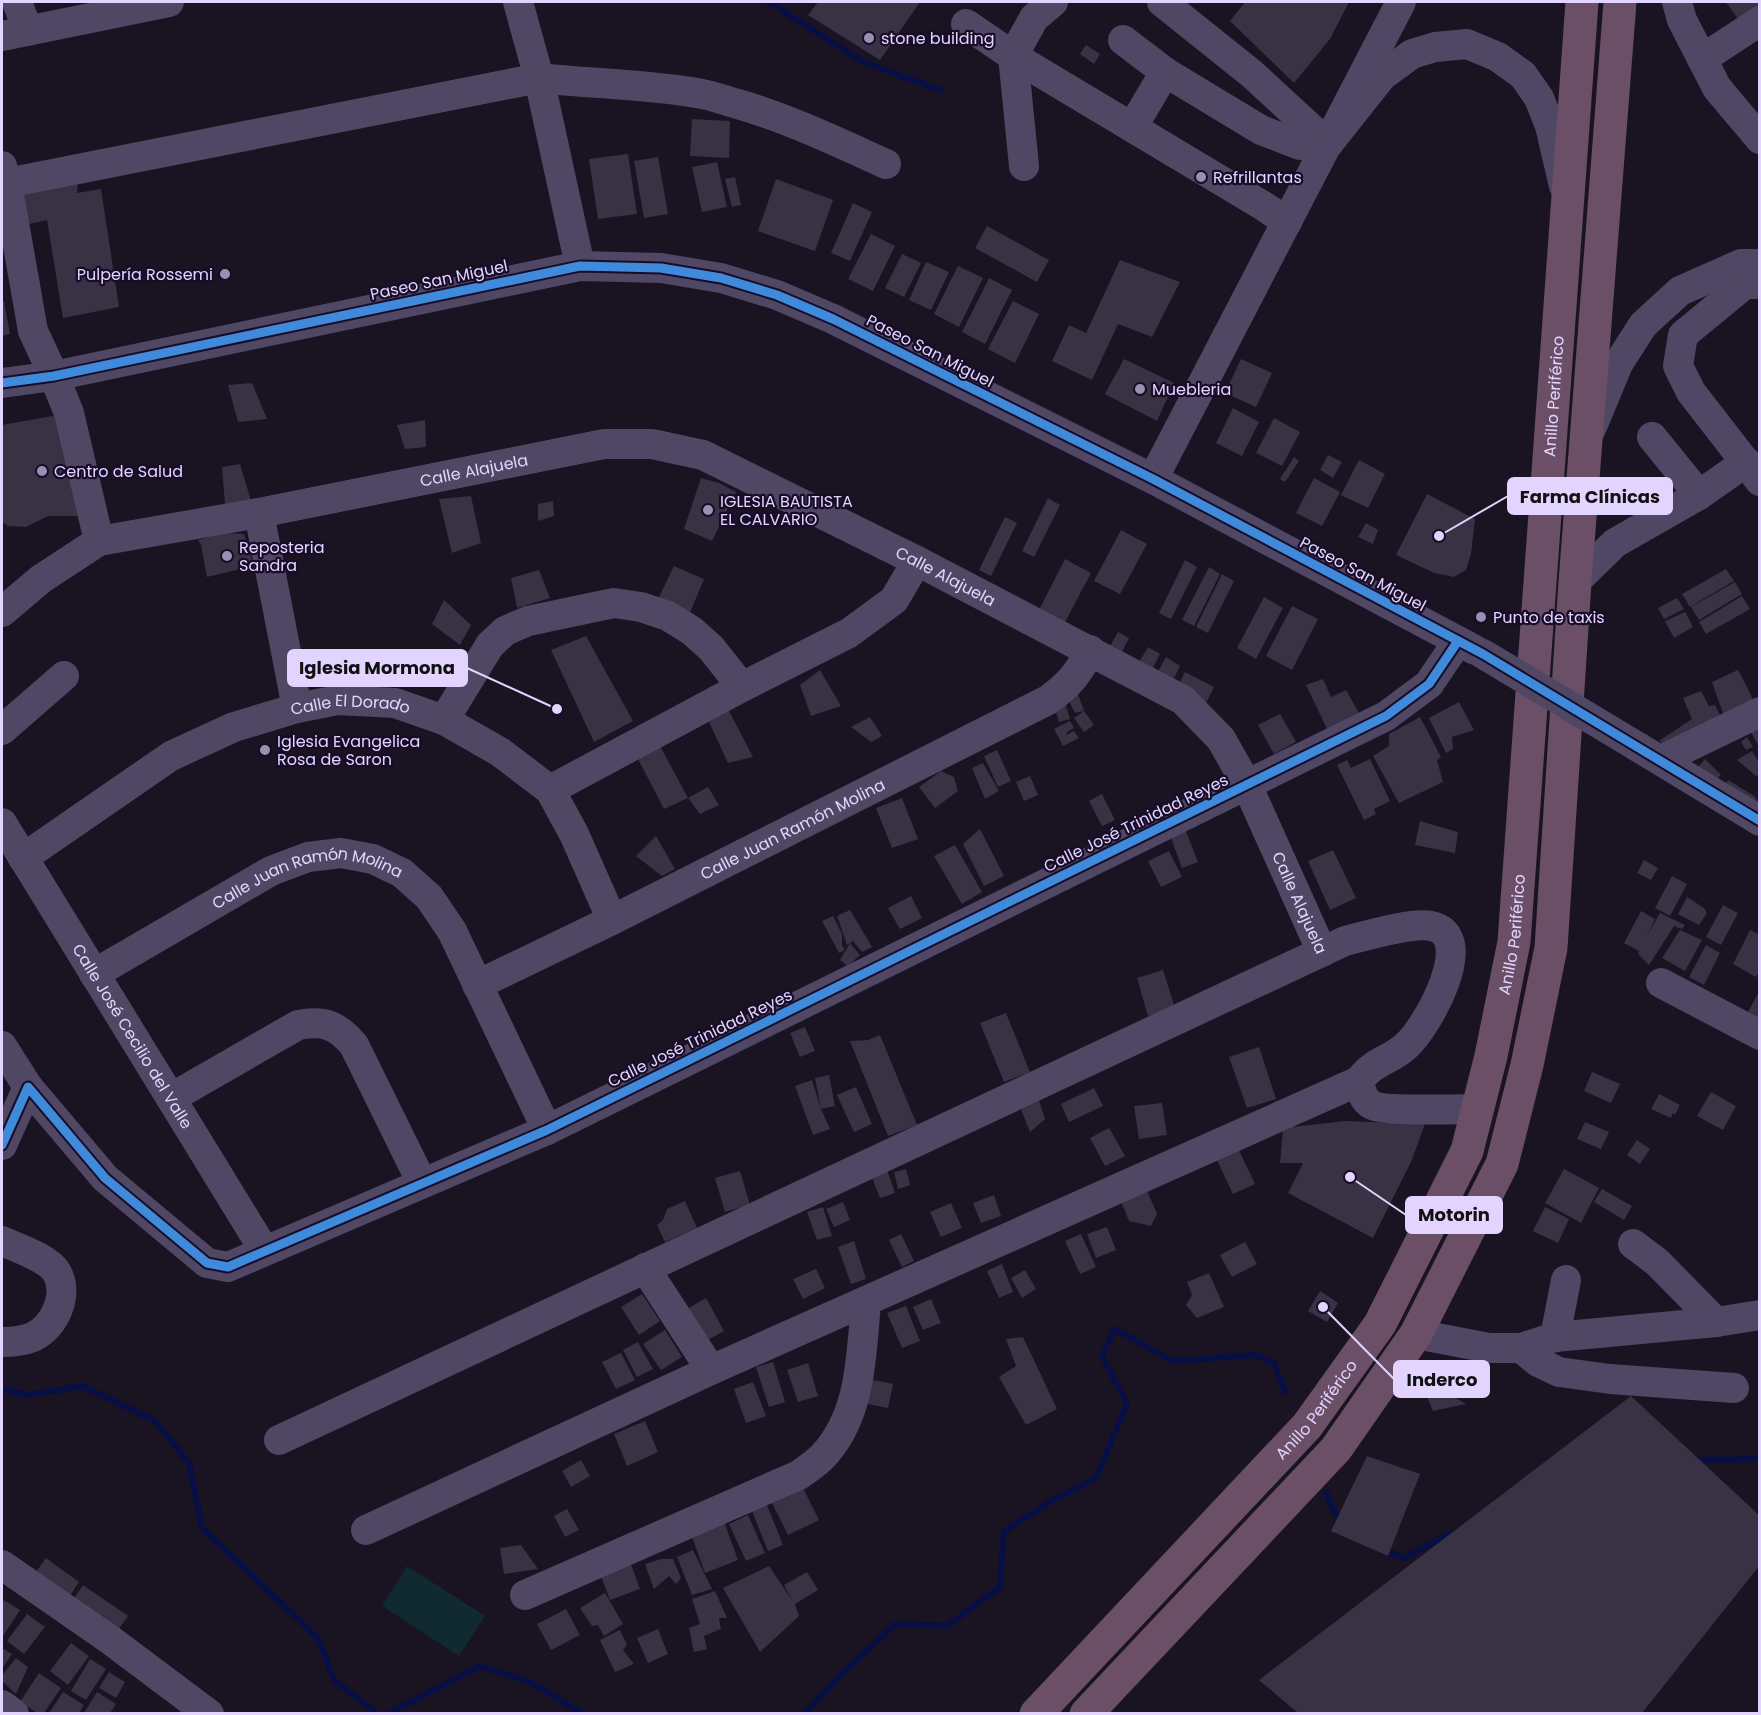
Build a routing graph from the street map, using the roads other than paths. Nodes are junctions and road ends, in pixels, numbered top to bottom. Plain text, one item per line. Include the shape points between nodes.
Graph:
1 (17, 2) edge
2 (169, 2) edge
3 (518, 2) edge
4 (1053, 2) edge
5 (1162, 2) edge
6 (1401, 2) edge
7 (1582, 2) edge
8 (1620, 2) edge
9 (1677, 2) edge
10 (1760, 21) edge
11 (966, 24) dead end
12 (15, 34) edge
13 (1123, 40) dead end
14 (1013, 56) junction
15 (1702, 59) junction
16 (1164, 72) junction
17 (539, 78) junction
18 (1133, 126) junction
19 (1760, 139) edge
20 (1328, 144) junction
21 (886, 164) dead end
22 (1024, 166) dead end
23 (4, 174) edge
24 (1567, 198) junction
25 (1287, 222) junction
26 (1760, 264) edge
27 (580, 266) junction
28 (1760, 284) edge
29 (54, 376) junction
30 (2, 384) edge
31 (1652, 438) dead end
32 (1585, 443) junction
33 (1753, 472) edge
34 (1154, 479) junction
35 (1698, 495) junction
36 (259, 513) junction
37 (1579, 518) junction
38 (99, 541) junction
39 (1615, 543) junction
40 (917, 561) junction
41 (1575, 582) junction
42 (2, 612) edge
43 (1471, 648) junction
44 (1090, 650) junction
45 (64, 676) dead end
46 (742, 687) junction
47 (297, 708) junction
48 (1760, 712) edge
49 (444, 720) junction
50 (2, 730) edge
51 (1649, 754) junction
52 (1247, 785) junction
53 (550, 790) junction
54 (1760, 821) edge
55 (2, 823) edge
56 (23, 858) junction
57 (612, 920) junction
58 (1322, 952) junction
59 (94, 974) junction
60 (1661, 983) dead end
61 (477, 985) junction
62 (1760, 1035) edge
63 (2, 1046) edge
64 (1359, 1081) junction
65 (28, 1087) junction
66 (171, 1098) junction
67 (1478, 1109) junction
68 (547, 1131) junction
69 (2, 1145) edge
70 (422, 1183) junction
71 (2, 1241) edge
72 (1633, 1244) dead end
73 (264, 1250) junction
74 (645, 1268) junction
75 (1566, 1280) dead end
76 (866, 1303) junction
77 (1760, 1315) edge
78 (1716, 1322) junction
79 (1416, 1334) junction
80 (1555, 1337) junction
81 (2, 1341) edge
82 (1521, 1348) junction
83 (711, 1370) junction
84 (1734, 1388) dead end
85 (279, 1440) dead end
86 (366, 1530) dead end
87 (2, 1565) edge
88 (525, 1594) dead end
89 (2, 1705) edge
90 (14, 1713) edge
91 (209, 1713) edge
92 (1036, 1713) edge
93 (1086, 1713) edge

1 - 12 street
2 - 12 street
3 - 17 street
4 - 14 street via 1034,18
5 - 20 street via 1252,74
6 - 20 street
7 - 24 highway, Anillo Periférico
8 - 32 highway
9 - 15 street
10 - 15 street
11 - 14 street
13 - 16 street
14 - 18 street
14 - 22 street
15 - 19 street via 1717,88
16 - 18 street
16 - 20 street via 1261,130 1300,145
17 - 21 street via 705,94 818,133
17 - 23 street
17 - 27 street
18 - 25 street
20 - 24 street via 1382,76 1412,54 1467,44 1498,57 1523,75 1539,98 1550,126
20 - 25 street
23 - 29 street via 33,331
24 - 67 highway, Anillo Periférico via 1514,942
25 - 34 street
26 - 32 street via 1742,264 1680,291 1643,325 1618,364
27 - 29 street, Paseo San Miguel
27 - 34 street, Paseo San Miguel via 661,268 721,278 777,295
28 - 33 street via 1744,284 1683,335 1678,366 1692,392
29 - 30 street, Paseo San Miguel
29 - 38 street via 69,413
31 - 35 street
32 - 37 highway
33 - 35 street
34 - 43 street, Paseo San Miguel
35 - 39 street
36 - 38 street, Calle Alajuela
36 - 40 street, Calle Alajuela via 604,444 652,444 703,455
36 - 47 street
37 - 39 street via 1592,532
37 - 41 highway
38 - 42 street, Calle Alajuela via 41,579
39 - 41 street
40 - 44 street, Calle Alajuela
40 - 46 street via 894,600 849,633
41 - 79 highway via 1551,948 1527,1065 1502,1164
43 - 51 street, Paseo San Miguel, bridge
43 - 52 street, Calle José Trinidad Reyes via 1386,716
44 - 52 street, Calle Alajuela via 1183,700 1221,739
44 - 57 street, Calle Juan Ramón Molina via 1080,670 1048,700
45 - 50 street
46 - 49 street via 711,648 684,626 641,607 614,603 528,621 505,632 490,645
46 - 53 street
47 - 49 street, Calle El Dorado via 338,700 395,703
47 - 56 street, Calle El Dorado via 234,727 171,756
48 - 51 street
49 - 53 street, Calle El Dorado via 500,752
51 - 54 street, Paseo San Miguel
52 - 58 street, Calle Alajuela
52 - 68 street, Calle José Trinidad Reyes
53 - 57 street, Calle El Dorado
55 - 56 street, Calle José Cecilio del Valle
56 - 59 street, Calle José Cecilio del Valle
57 - 61 street, Calle Juan Ramón Molina
58 - 64 street, Calle Alajuela via 1345,941 1419,925 1433,926 1444,933 1451,945 1452,960 1421,1029 1406,1046 1367,1070
58 - 74 street
59 - 61 street, Calle Juan Ramón Molina via 271,871 308,857 340,854 373,859 402,873 429,897 452,932
59 - 66 street, Calle José Cecilio del Valle
60 - 62 street
61 - 68 street, Calle Juan Ramón Molina
63 - 65 street, Calle José Trinidad Reyes
64 - 67 street via 1361,1094 1372,1105 1387,1109
64 - 76 street, Calle Alajuela
65 - 69 street
65 - 73 street, Calle José Trinidad Reyes via 105,1178 207,1263 228,1268
66 - 70 street via 298,1025 329,1025 343,1032 354,1045
66 - 73 street, Calle José Cecilio del Valle
67 - 92 highway, Anillo Periférico via 1467,1151 1380,1324 1307,1426
68 - 70 street, Calle José Trinidad Reyes
70 - 73 street, Calle José Trinidad Reyes
71 - 81 street via 42,1259 57,1272 61,1287 61,1299 51,1322 34,1336 16,1342
72 - 78 street via 1657,1262
74 - 83 street
74 - 85 street
75 - 80 street
76 - 83 street, Calle Alajuela
76 - 88 street via 856,1391 838,1437 823,1457 799,1475
77 - 78 street
78 - 80 street
79 - 82 street via 1489,1348
79 - 93 highway via 1336,1449
80 - 82 street
82 - 84 street via 1559,1372
83 - 86 street, Calle Alajuela
87 - 91 street
89 - 90 street

